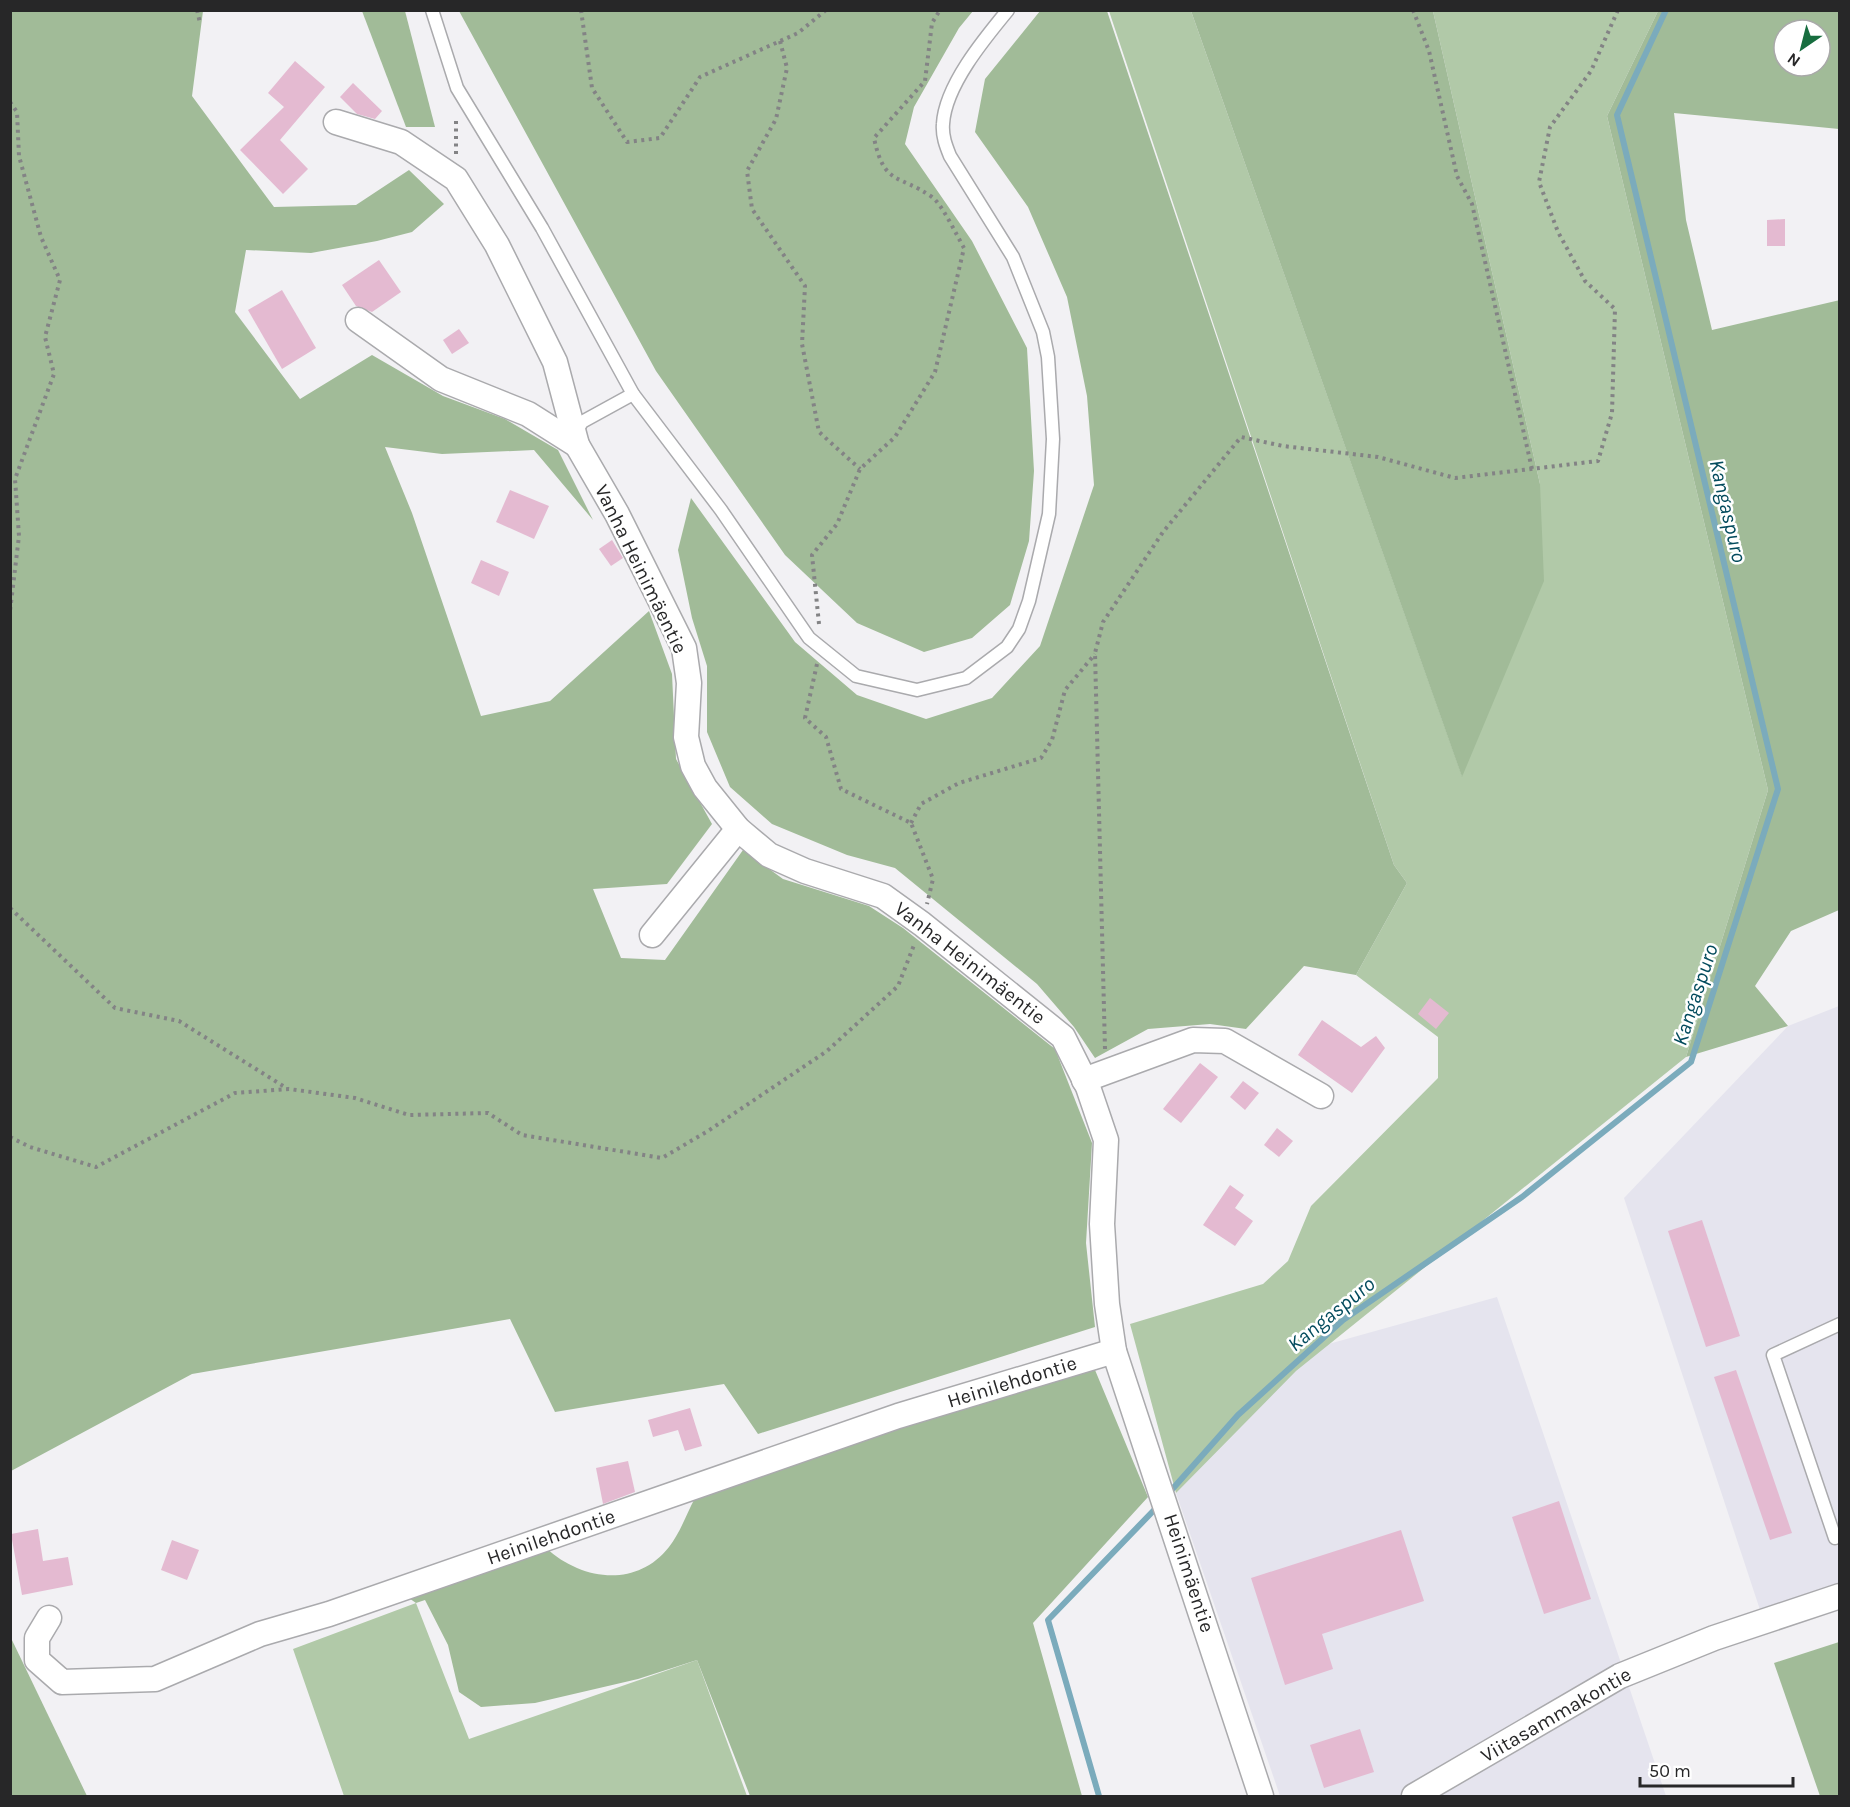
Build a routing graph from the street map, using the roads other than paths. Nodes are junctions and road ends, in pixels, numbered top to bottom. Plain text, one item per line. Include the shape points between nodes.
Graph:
1 (432, 10) edge
2 (1008, 10) edge
3 (336, 122) dead end
4 (358, 320) dead end
5 (633, 394) junction
6 (575, 440) junction
7 (738, 829) junction
8 (652, 934) dead end
9 (1095, 1075) junction
10 (1321, 1096) dead end
11 (1839, 1324) edge
12 (1114, 1351) junction
13 (1839, 1536) edge
14 (1839, 1596) edge
15 (49, 1618) dead end
16 (1261, 1797) edge
17 (1414, 1797) edge

1 - 5 lane via 457,88 542,228
2 - 5 lane via 977,48 955,86 942,122 950,156 1013,256 1034,304 1048,357 1053,439 1049,514 1029,601 1019,629 1007,647 966,678 917,690 856,676 809,638 721,510
3 - 6 street, Vanha Heinimäentie via 400,142 456,179 497,245 538,324 555,362
4 - 6 street via 441,379 528,414
5 - 6 lane via 582,422
6 - 7 street, Vanha Heinimäentie via 684,648 689,683 686,737 693,766 705,789
7 - 8 street
7 - 9 street, Vanha Heinimäentie via 769,855 883,896 1063,1037
9 - 10 street via 1193,1040 1225,1041
9 - 12 street, Vanha Heinimäentie via 1106,1140 1102,1224
11 - 13 lane via 1773,1354 1835,1538
12 - 15 street, Heinilehdontie via 898,1416 329,1614 261,1634 155,1678 62,1682 38,1660 37,1638
12 - 16 street, Heinimäentie
14 - 17 street, Viitasammakontie via 1714,1638 1620,1676

